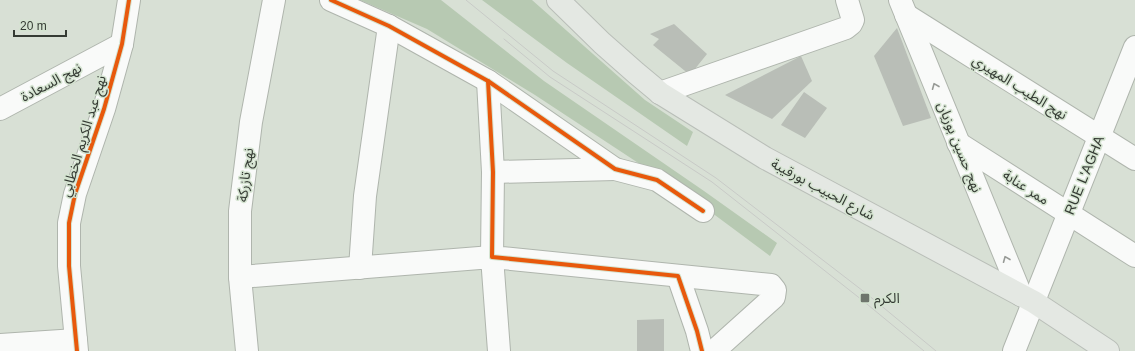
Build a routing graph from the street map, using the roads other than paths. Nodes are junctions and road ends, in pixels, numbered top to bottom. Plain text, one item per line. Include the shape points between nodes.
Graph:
1 (129, 0) edge
2 (274, 0) edge
3 (331, 0) edge
4 (558, 0) edge
5 (846, 0) edge
6 (903, 7) edge
7 (389, 26) junction
8 (122, 44) junction
9 (1135, 47) edge
10 (488, 81) junction
11 (660, 93) junction
12 (0, 108) edge
13 (1099, 137) junction
14 (958, 143) junction
15 (1135, 159) edge
16 (615, 169) junction
17 (493, 172) junction
18 (704, 211) dead end
19 (1068, 214) junction
20 (1135, 256) edge
21 (492, 258) junction
22 (360, 268) junction
23 (678, 276) junction
24 (240, 277) junction
25 (1027, 298) junction
26 (0, 345) edge
27 (76, 345) edge
28 (247, 351) edge
29 (499, 351) edge
30 (702, 351) edge
31 (714, 351) edge
32 (1014, 351) edge
33 (1108, 351) edge

1 - 8 street, نهج عبد الكريم الخطابي
2 - 24 street, نهج تازركة via 248,144 240,211
3 - 7 street
4 - 11 main road, شارع الحبيب بورقيبة
5 - 11 street via 853,20 846,28
6 - 13 street, نهج الطيب المهيري
14 -> 6 street, نهج حسين بوزيان
7 - 10 street
7 - 22 street via 366,196
8 - 12 street, نهج السعادة
8 - 27 street, نهج عبد الكريم الخطابي via 104,109 75,194 69,223 69,266
9 - 13 street, RUE L'AGHA
10 - 16 street
10 - 17 street
11 - 25 main road, شارع الحبيب بورقيبة via 765,158
13 - 15 street, نهج الطيب المهيري
13 - 19 street, RUE L'AGHA
14 - 19 street, ممر عنابة
25 -> 14 street, نهج حسين بوزيان
16 - 17 street
16 - 18 street via 657,180
17 - 21 street
19 - 20 street, ممر عنابة
19 - 25 street, RUE L'AGHA
21 - 22 street
21 - 23 street
21 - 29 street
22 - 24 street
23 - 30 street
23 - 31 street via 771,285 775,290 774,297
24 - 28 street, نهج تازركة
25 - 32 street, RUE L'AGHA
25 - 33 main road, شارع الحبيب بورقيبة
26 - 27 street

